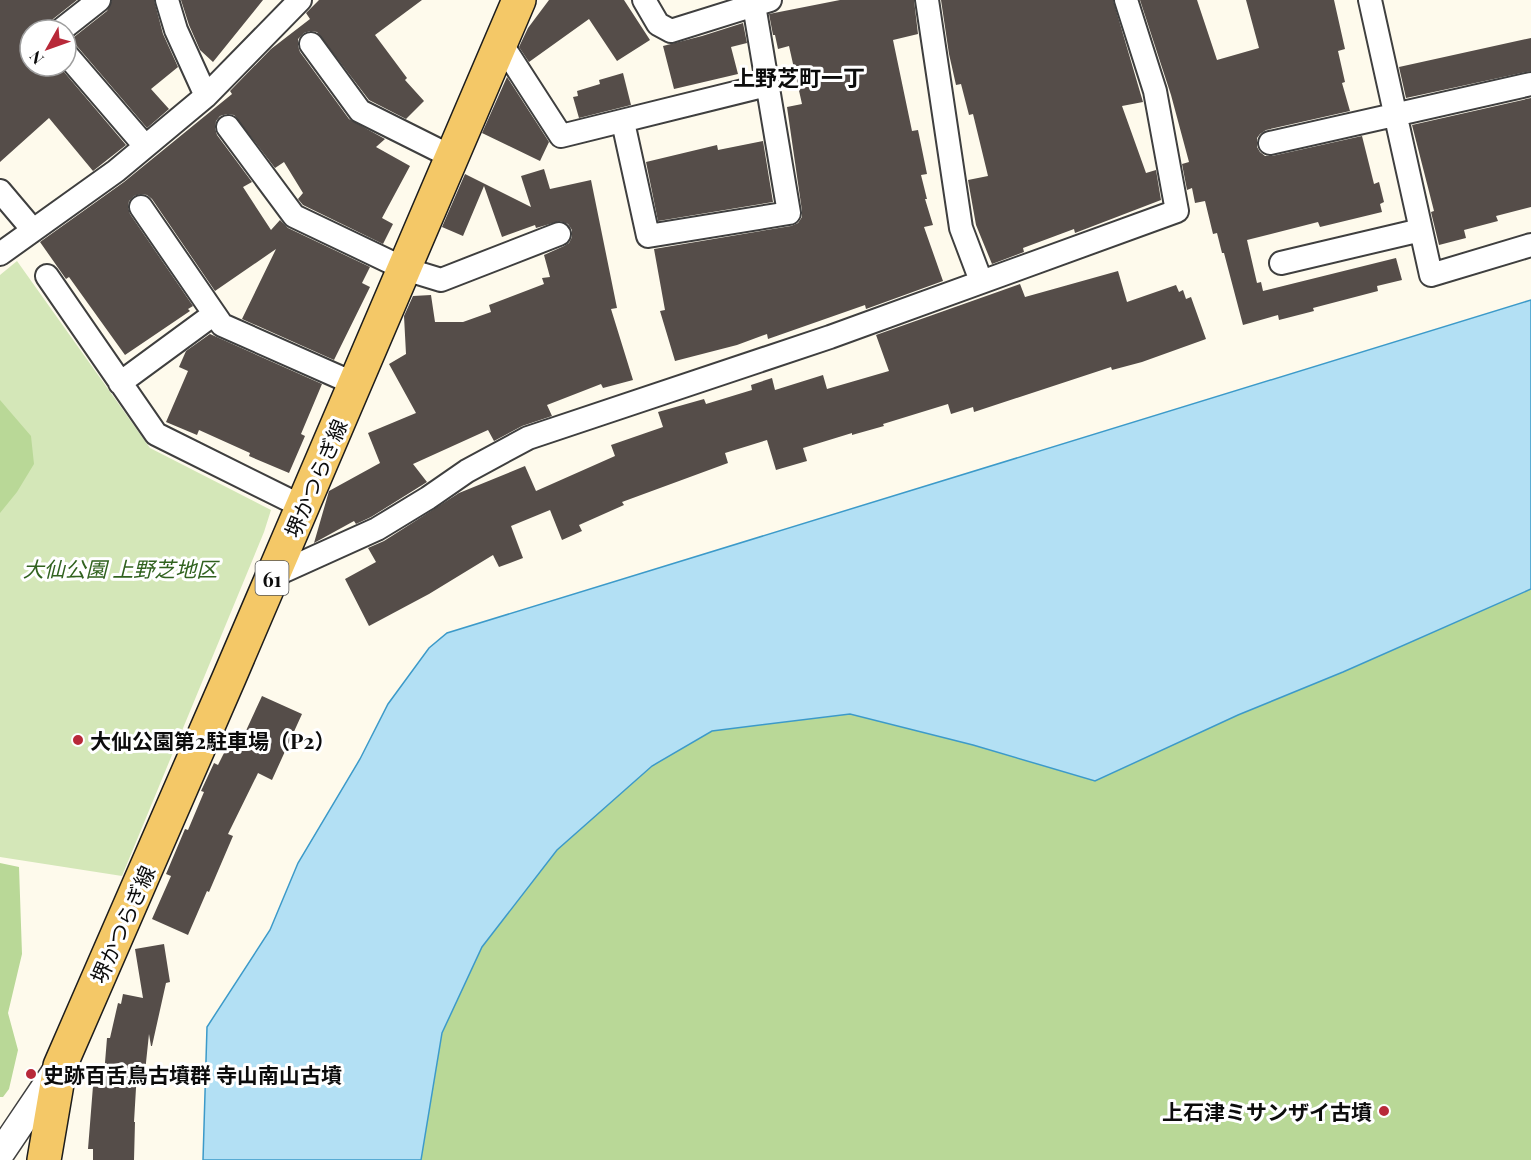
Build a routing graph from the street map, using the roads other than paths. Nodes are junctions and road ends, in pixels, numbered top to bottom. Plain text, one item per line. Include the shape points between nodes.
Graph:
1 (99, 0) edge
2 (167, 0) edge
3 (300, 0) edge
4 (519, 0) edge
5 (644, 0) edge
6 (927, 0) edge
7 (1126, 0) edge
8 (1370, 0) edge
9 (762, 3) edge
10 (76, 18) edge
11 (501, 43) junction
12 (311, 45) dead end
13 (78, 68) edge
14 (1531, 84) edge
15 (767, 85) junction
16 (206, 96) junction
17 (1396, 115) junction
18 (623, 122) junction
19 (228, 127) dead end
20 (1270, 143) dead end
21 (145, 146) junction
22 (452, 157) junction
23 (0, 191) edge
24 (141, 207) dead end
25 (33, 230) junction
26 (1421, 230) junction
27 (559, 234) dead end
28 (1531, 245) edge
29 (0, 254) edge
30 (1281, 263) dead end
31 (405, 269) junction
32 (46, 276) dead end
33 (981, 282) junction
34 (214, 314) junction
35 (120, 383) junction
36 (355, 384) junction
37 (303, 507) junction
38 (273, 576) junction
39 (60, 1066) junction
40 (0, 1154) edge
41 (44, 1160) edge

1 - 10 street
2 - 16 street
3 - 16 street
4 - 11 main road, 堺かつらぎ線 / 61
5 - 9 street via 658,24 671,32
6 - 33 street via 961,228
7 - 33 street via 1155,91 1177,211
8 - 17 street
9 - 15 street
11 - 18 street via 561,136
11 - 22 main road, 堺かつらぎ線 / 61
12 - 22 street via 360,111
13 - 21 street
14 - 17 street
15 - 18 street
15 - 18 street via 789,213 648,236
16 - 21 street
17 - 20 street
17 - 26 street
19 - 31 street via 294,216
21 - 25 street
22 - 31 main road, 堺かつらぎ線 / 61
23 - 25 street
24 - 34 street
25 - 29 street
26 - 28 street via 1431,274
26 - 30 street
27 - 31 street via 441,280
31 - 36 main road, 堺かつらぎ線 / 61
32 - 35 street
33 - 38 street via 528,438 467,471 377,529
34 - 35 street
34 - 36 street via 222,325
35 - 37 street via 156,434
36 - 37 main road, 堺かつらぎ線 / 61
37 - 38 main road, 堺かつらぎ線 / 61
38 - 39 main road, 堺かつらぎ線 / 61
39 - 40 street
39 - 41 main road, 堺かつらぎ線 / 61

